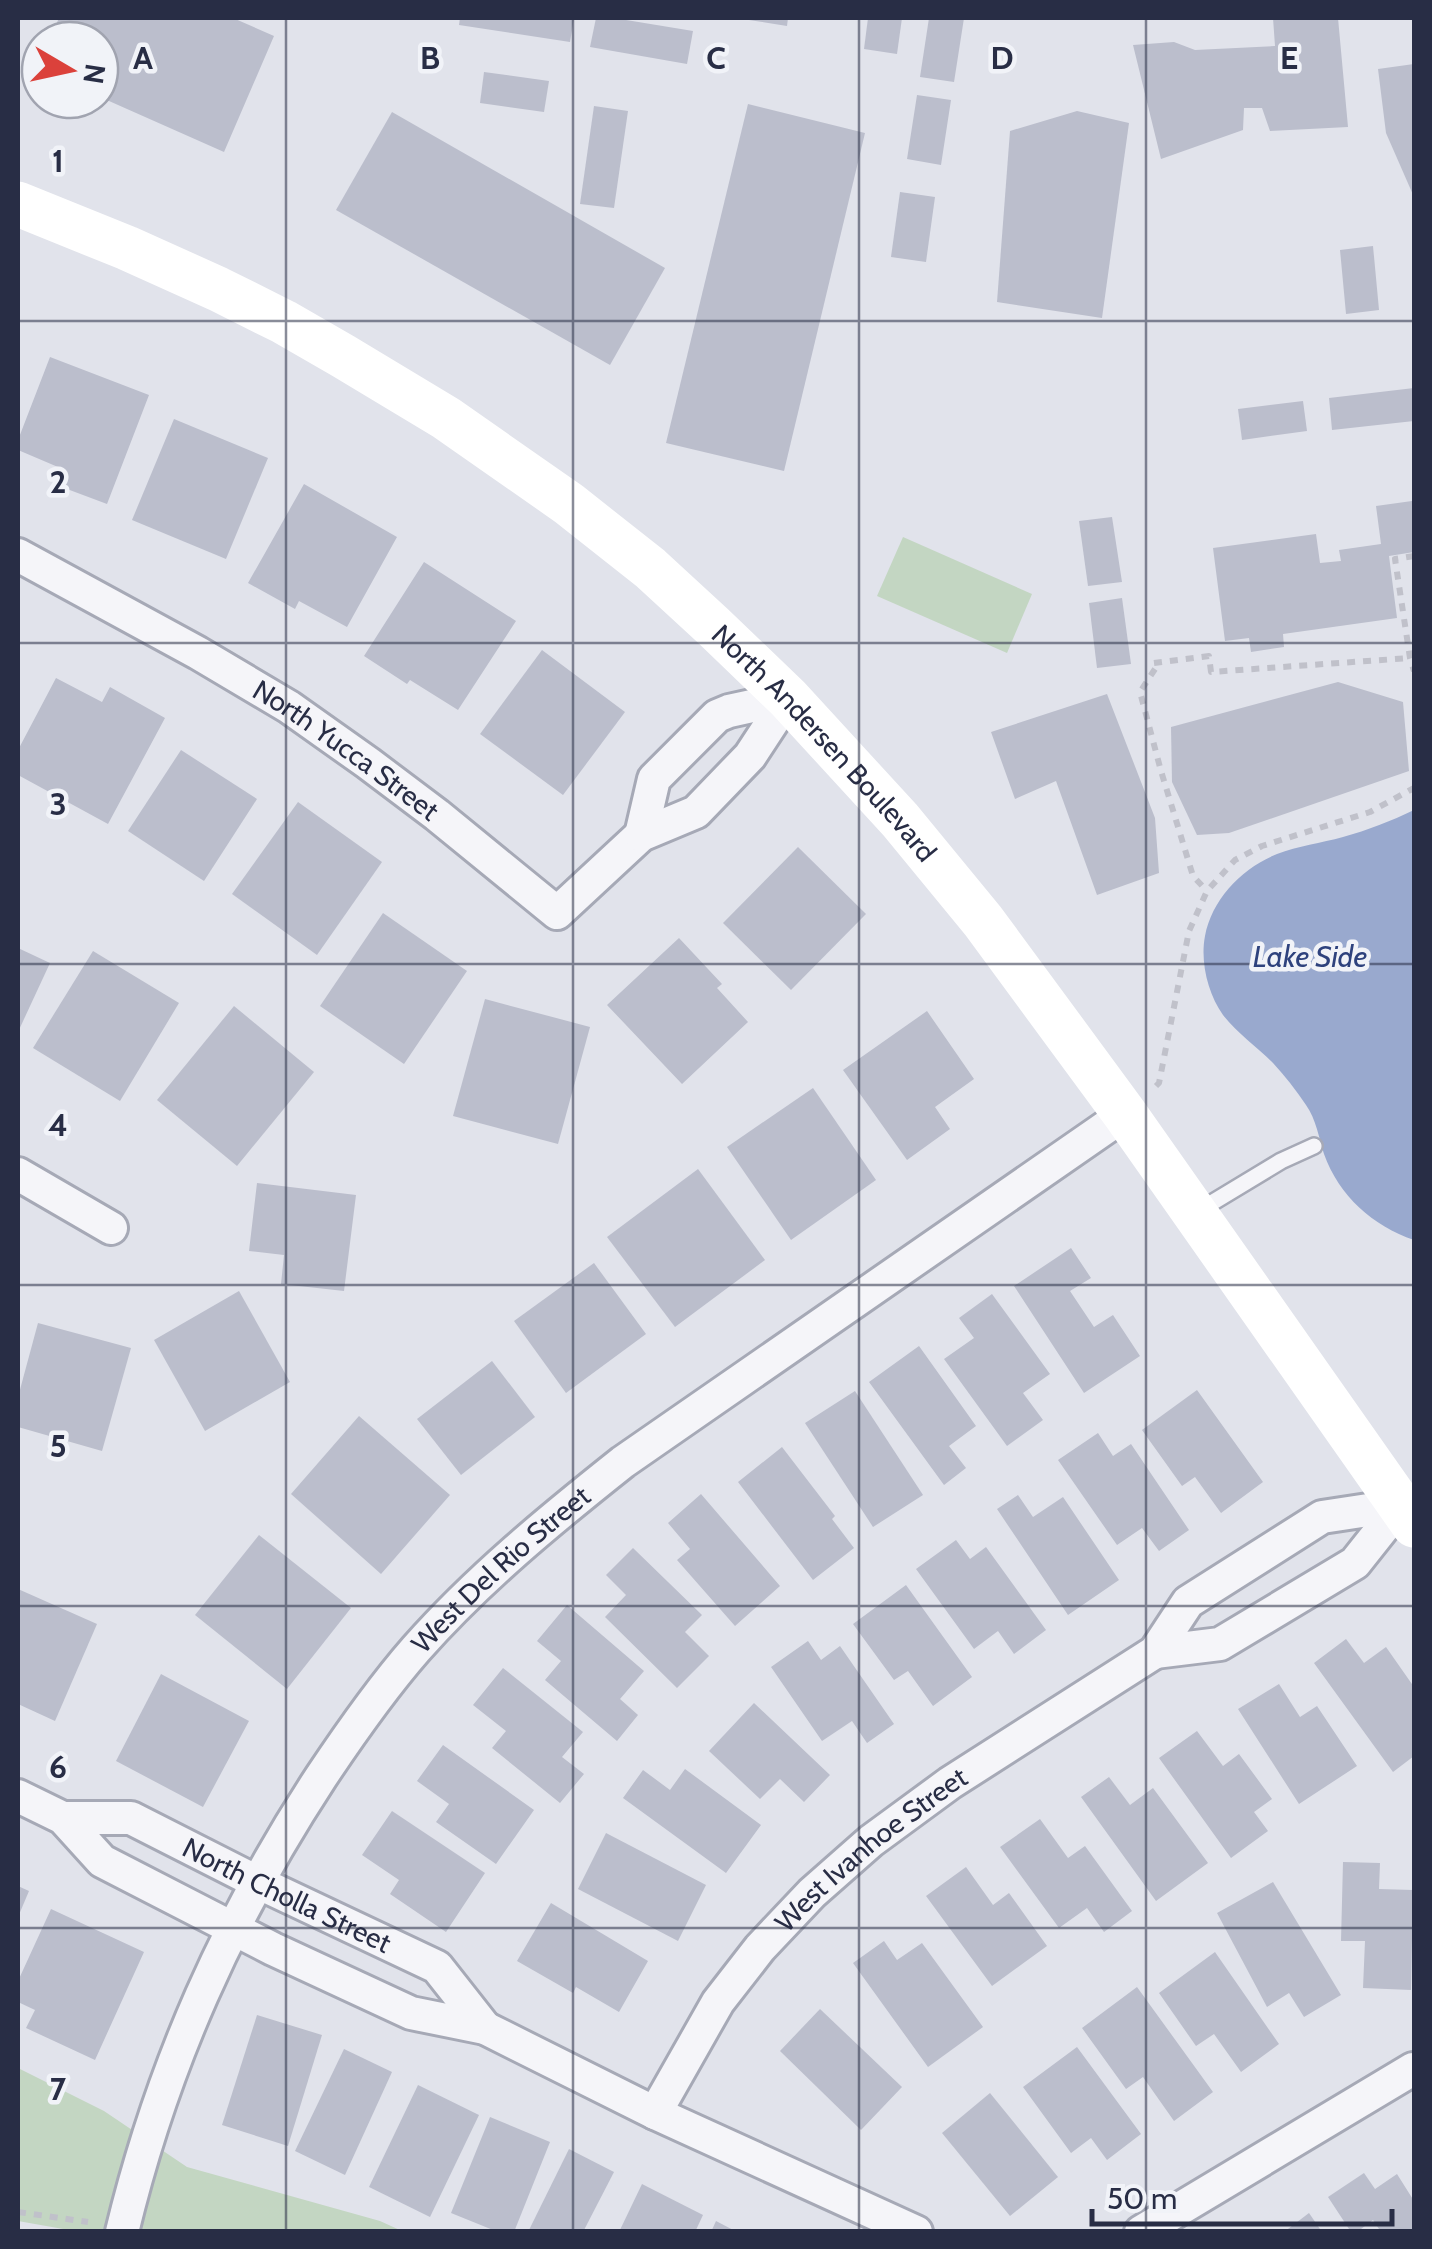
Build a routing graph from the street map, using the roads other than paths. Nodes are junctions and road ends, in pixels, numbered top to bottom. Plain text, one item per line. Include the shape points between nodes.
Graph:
1 (18, 204) edge
2 (22, 567) edge
3 (788, 698) junction
4 (642, 834) junction
5 (1124, 1114) junction
6 (1314, 1146) dead end
7 (18, 1174) edge
8 (1196, 1213) junction
9 (112, 1228) dead end
10 (1410, 1508) edge
11 (1155, 1652) junction
12 (18, 1796) edge
13 (63, 1818) junction
14 (257, 1882) junction
15 (234, 1927) junction
16 (485, 2028) junction
17 (1414, 2070) edge
18 (655, 2113) junction
19 (109, 2229) edge
20 (916, 2232) edge
21 (1141, 2232) edge

1 - 3 street, North Andersen Boulevard via 284,322 446,418 605,532
2 - 4 street, North Yucca Street via 198,653 288,707 437,815 556,913
3 - 4 street, North Yucca Street via 750,756 696,812
3 - 4 street via 717,716 654,779
3 - 5 street, North Andersen Boulevard via 983,921
5 - 8 street, North Andersen Boulevard
5 - 14 street, West Del Rio Street via 623,1462 536,1533 416,1650 361,1717
6 - 8 lane
7 - 9 street
8 - 10 street, North Andersen Boulevard
10 - 11 street, West Ivanhoe Street via 1356,1563 1220,1644
10 - 11 street, West Ivanhoe Street via 1322,1517 1188,1602
11 - 18 street, West Ivanhoe Street via 950,1783 812,1892 718,2002
12 - 13 street, North Cholla Street
13 - 14 street, North Cholla Street via 131,1818
13 - 15 street, North Cholla Street via 102,1861
14 - 15 street, West Del Rio Street
14 - 16 street, North Cholla Street via 437,1967
15 - 16 street, North Cholla Street via 411,2013
15 - 19 street, West Del Rio Street via 172,2063 138,2167
16 - 18 street, North Cholla Street
17 - 21 street
18 - 20 street, North Cholla Street

